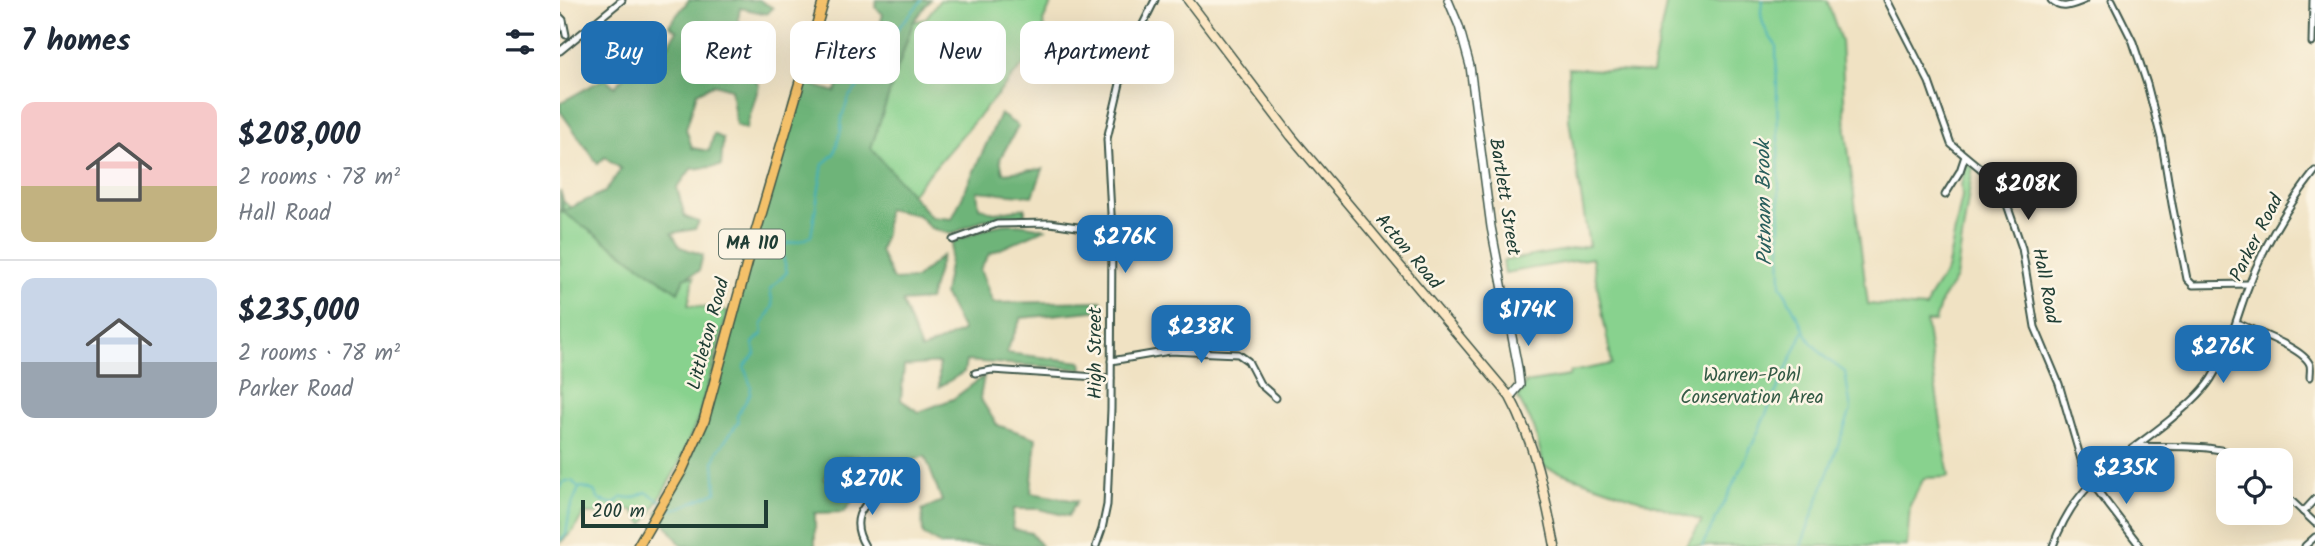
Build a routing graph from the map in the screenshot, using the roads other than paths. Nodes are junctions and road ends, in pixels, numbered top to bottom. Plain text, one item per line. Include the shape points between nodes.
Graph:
1 (622, 0) edge
2 (824, 0) edge
3 (1155, 0) edge
4 (1188, 0) edge
5 (1448, 0) edge
6 (1887, 0) edge
7 (2051, 0) edge
8 (2085, 0) edge
9 (2112, 0) edge
10 (2313, 0) edge
11 (560, 17) edge
12 (563, 34) edge
13 (572, 40) junction
14 (2312, 43) dead end
15 (560, 51) edge
16 (1965, 156) junction
17 (2315, 171) edge
18 (1945, 195) dead end
19 (1112, 232) junction
20 (953, 240) dead end
21 (2249, 284) junction
22 (2237, 323) junction
23 (1111, 361) junction
24 (975, 373) dead end
25 (2310, 377) dead end
26 (1111, 378) junction
27 (1510, 397) junction
28 (1276, 398) dead end
29 (2136, 446) junction
30 (2216, 449) edge
31 (2091, 482) junction
32 (879, 490) dead end
33 (2315, 499) edge
34 (2293, 502) edge
35 (2304, 512) junction
36 (2315, 523) edge
37 (2315, 537) edge
38 (638, 546) edge
39 (865, 546) edge
40 (1096, 546) edge
41 (1555, 546) edge
42 (2053, 546) edge
43 (2140, 546) edge
44 (2305, 546) edge

1 - 13 street
2 - 38 main road, Littleton Road / MA 110 via 704,421 674,486
3 - 19 street, High Street via 1126,58 1107,139
4 - 27 main road, Acton Road via 1306,154
5 - 27 street, Bartlett Street via 1470,66 1491,227 1521,385
6 - 16 street, Hall Road via 1929,82 1949,141
7 - 8 street via 2064,7
9 - 21 street via 2147,84 2187,279 2193,285
10 - 14 street
11 - 12 street
12 - 13 street
13 - 15 street
16 - 18 street
16 - 31 street, Hall Road via 1996,183 2013,217 2035,327
17 - 21 street, Parker Road via 2280,220
19 - 20 street via 1050,223 997,224
19 - 23 street, High Street
21 - 22 street, Parker Road
22 - 25 street via 2304,356
22 - 29 street, Parker Road via 2211,379 2186,407
23 - 26 street, High Street
23 - 28 street via 1170,351 1238,354
24 - 26 street via 992,370
26 - 40 street, High Street via 1109,492
27 - 41 main road, Acton Road via 1534,451
29 - 30 street
29 - 31 street, Parker Road
31 - 42 street, Parker Road via 2071,508
31 - 43 street, Hall Road
32 - 39 street via 863,504 858,518
33 - 35 street
34 - 35 street
35 - 36 street
37 - 44 street

